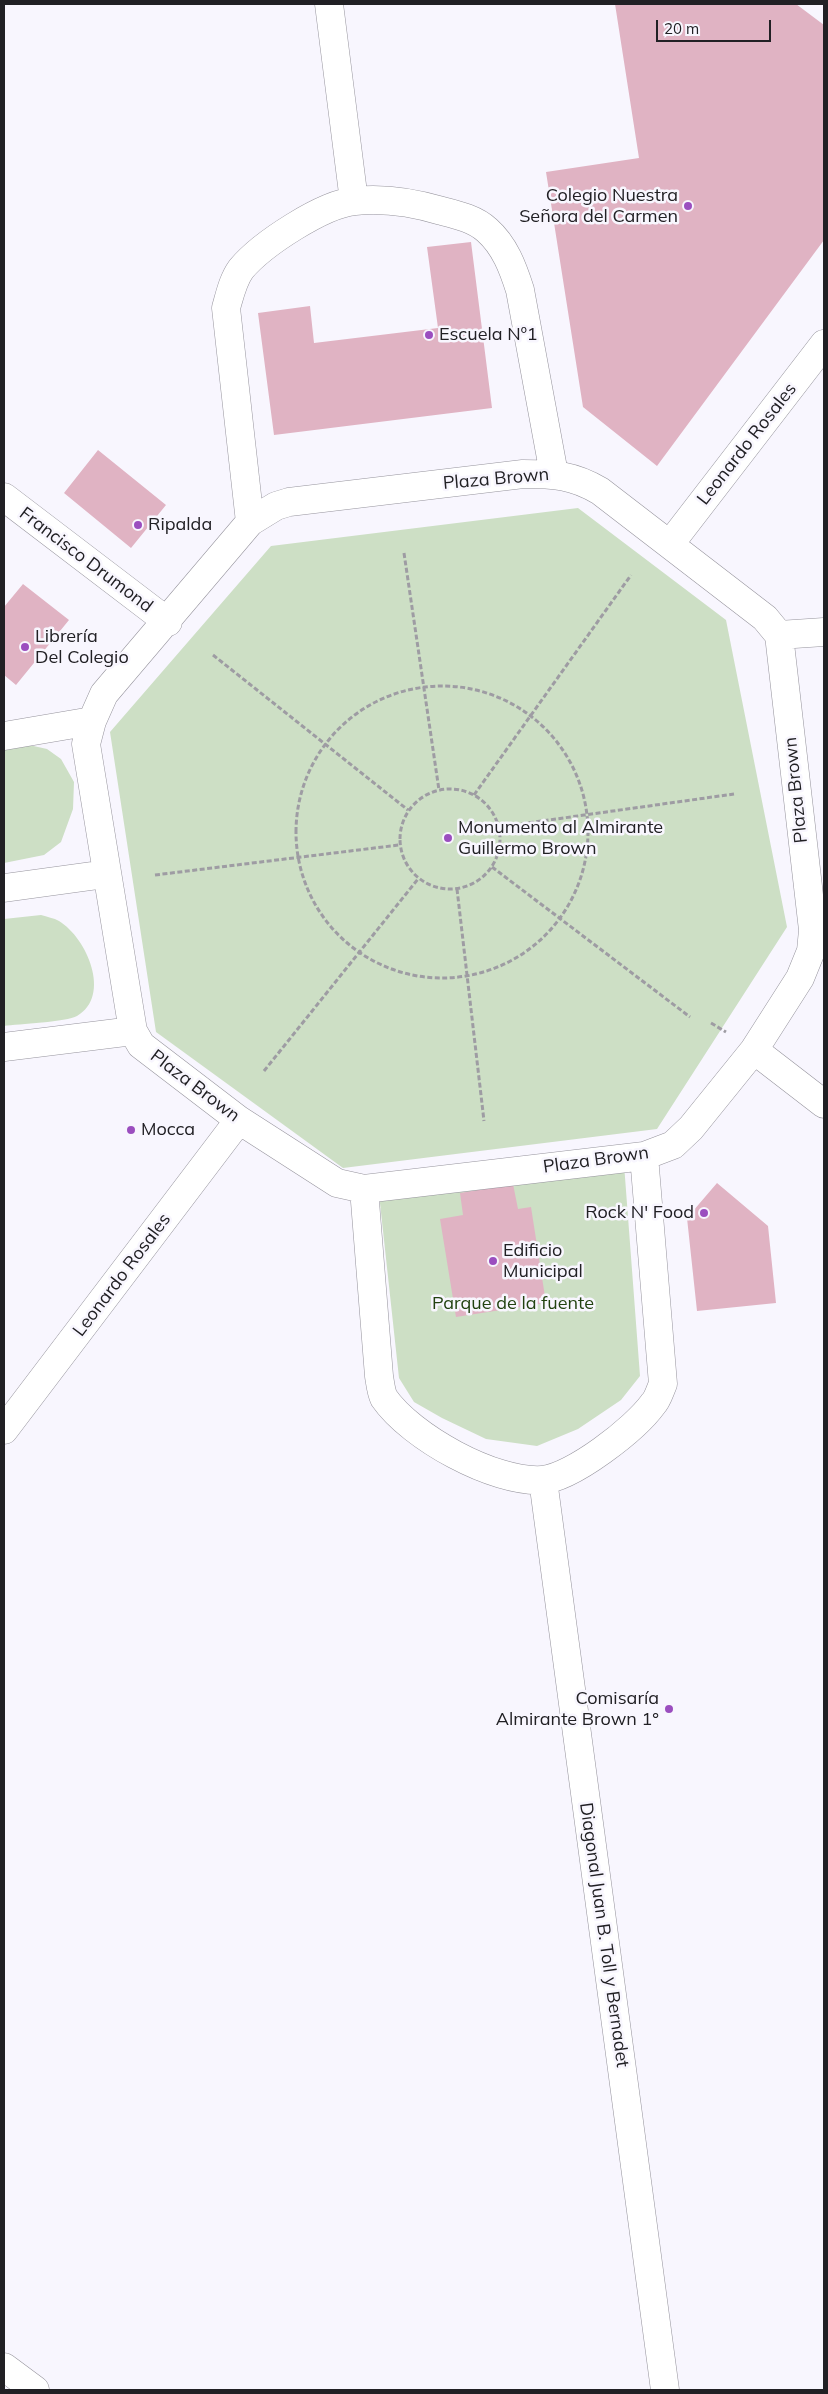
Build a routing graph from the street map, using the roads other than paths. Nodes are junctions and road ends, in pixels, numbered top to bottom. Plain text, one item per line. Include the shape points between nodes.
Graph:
1 (329, 4) edge
2 (354, 201) junction
3 (824, 344) edge
4 (554, 474) junction
5 (4, 497) edge
6 (250, 522) junction
7 (670, 544) junction
8 (168, 622) junction
9 (824, 632) edge
10 (779, 635) junction
11 (92, 721) junction
12 (4, 736) edge
13 (106, 874) junction
14 (4, 888) edge
15 (819, 929) edge
16 (133, 1031) junction
17 (4, 1047) edge
18 (754, 1050) junction
19 (824, 1104) edge
20 (240, 1120) junction
21 (644, 1156) junction
22 (364, 1189) junction
23 (4, 1430) edge
24 (543, 1480) junction
25 (4, 2366) edge
26 (35, 2390) edge
27 (665, 2390) edge

1 - 2 street
2 - 4 street via 430,207 460,216 487,230 498,244 513,265 520,290
2 - 6 street via 318,213 287,231 241,269 231,287 226,308
3 - 7 street, Leonardo Rosales
4 - 6 street, Plaza Brown via 523,474 289,502
4 - 7 street, Plaza Brown via 583,480
5 - 8 street, Francisco Drumond
6 - 8 street, Plaza Brown
7 - 10 street, Plaza Brown via 765,618
8 - 11 street, Plaza Brown via 104,694
9 - 10 street
10 - 15 street, Plaza Brown
11 - 12 street
11 - 13 street, Plaza Brown via 86,744
13 - 14 street
13 - 16 street, Plaza Brown
15 - 18 street, Plaza Brown via 800,978
16 - 17 street
16 - 20 street, Plaza Brown via 141,1045
18 - 19 street
18 - 21 street, Plaza Brown via 691,1128 673,1145
20 - 22 street, Plaza Brown via 337,1183
20 - 23 street, Leonardo Rosales
21 - 22 street, Plaza Brown
21 - 24 street via 663,1384 654,1404 617,1439 579,1466
22 - 24 street via 383,1397 421,1433 459,1456 509,1476
24 - 27 street, Diagonal Juan B. Toll y Bernadet
25 - 26 street

